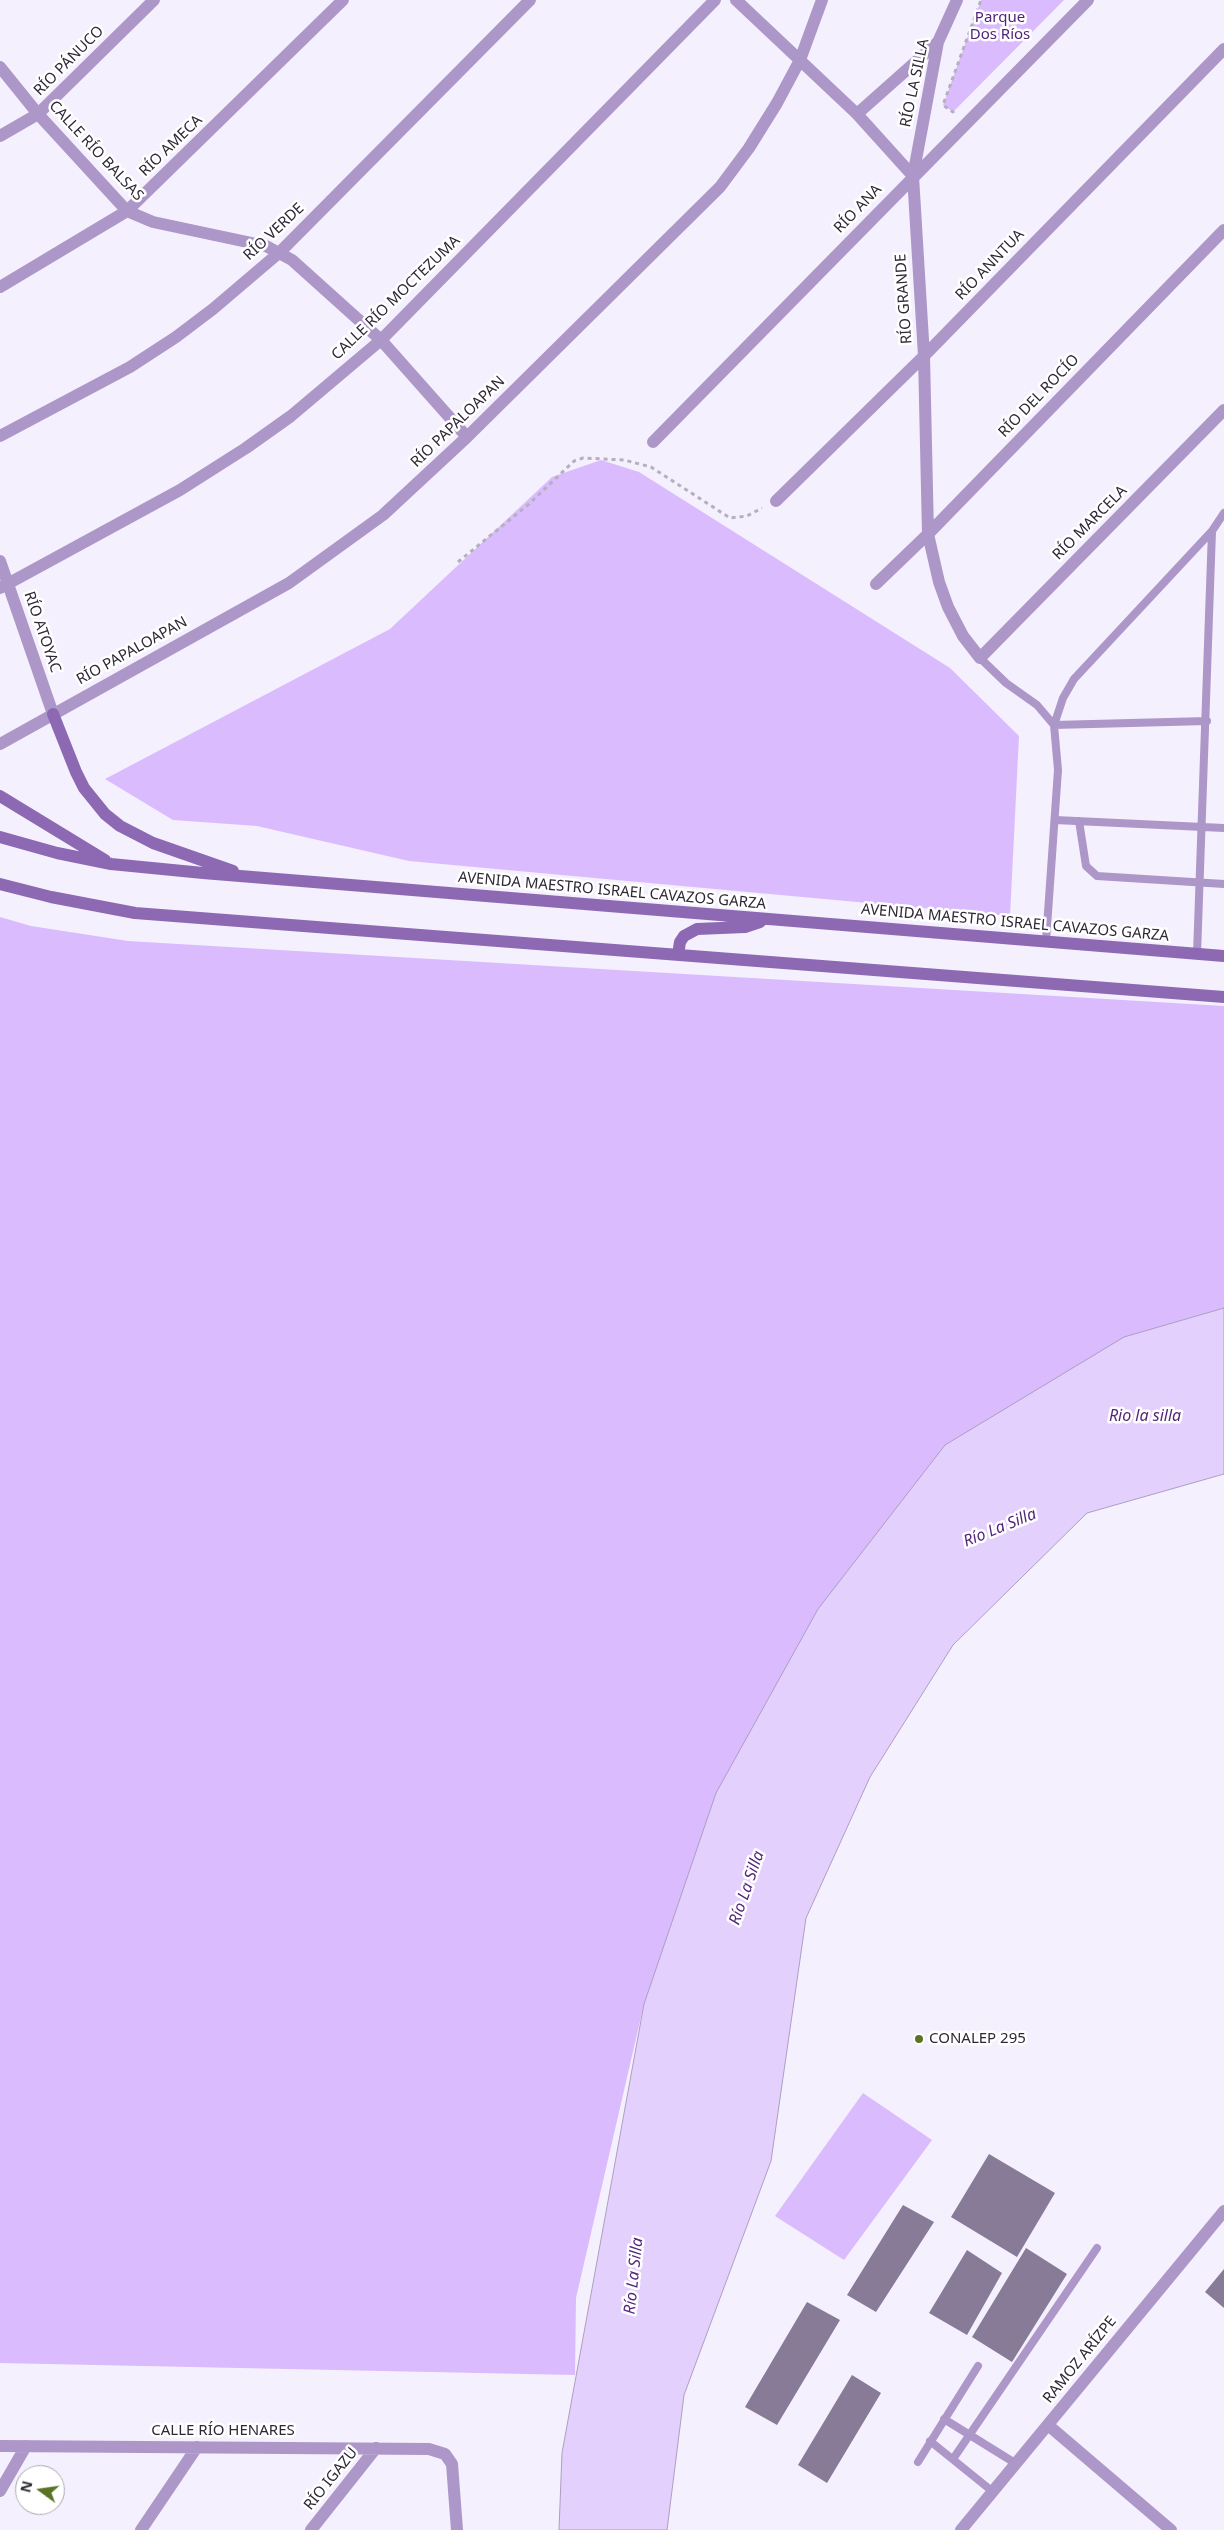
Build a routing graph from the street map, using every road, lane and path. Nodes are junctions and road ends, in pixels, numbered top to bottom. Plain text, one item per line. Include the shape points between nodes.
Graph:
1 (154, 0) edge
2 (343, 0) edge
3 (530, 0) edge
4 (715, 0) edge
5 (736, 0) edge
6 (822, 0) edge
7 (957, 0) edge
8 (981, 0) edge
9 (1088, 0) edge
10 (938, 42) junction
11 (1224, 49) edge
12 (800, 60) junction
13 (0, 67) edge
14 (960, 105) dead end
15 (38, 114) junction
16 (857, 114) junction
17 (0, 136) edge
18 (913, 176) junction
19 (127, 211) junction
20 (1224, 230) edge
21 (280, 252) junction
22 (0, 287) edge
23 (381, 340) junction
24 (924, 356) junction
25 (1224, 410) edge
26 (0, 436) edge
27 (467, 437) junction
28 (653, 442) dead end
29 (776, 501) joint
30 (1224, 513) edge
31 (1212, 531) junction
32 (928, 534) junction
33 (0, 561) edge
34 (458, 562) dead end
35 (876, 584) dead end
36 (4, 585) edge
37 (980, 658) junction
38 (54, 714) junction
39 (1207, 721) junction
40 (1054, 725) junction
41 (0, 744) edge
42 (0, 796) edge
43 (1054, 820) junction
44 (1079, 821) junction
45 (1202, 827) junction
46 (1224, 828) edge
47 (0, 837) edge
48 (111, 864) junction
49 (247, 877) junction
50 (1200, 883) junction
51 (0, 884) edge
52 (1224, 884) edge
53 (765, 919) junction
54 (1046, 941) junction
55 (1197, 954) junction
56 (678, 955) junction
57 (1224, 956) edge
58 (1224, 997) edge
59 (1224, 2211) edge
60 (1097, 2248) dead end
61 (978, 2366) dead end
62 (944, 2419) junction
63 (1048, 2425) junction
64 (970, 2435) junction
65 (930, 2441) junction
66 (0, 2446) edge
67 (26, 2446) junction
68 (197, 2447) junction
69 (376, 2448) junction
70 (953, 2458) junction
71 (918, 2462) dead end
72 (1015, 2464) junction
73 (0, 2491) edge
74 (992, 2491) junction
75 (141, 2530) edge
76 (311, 2530) edge
77 (457, 2530) edge
78 (961, 2530) edge
79 (1171, 2530) edge

1 - 15 street, RÍO PÁNUCO
2 - 19 street, RÍO AMECA
3 - 21 street, RÍO VERDE
4 - 23 street, CALLE RÍO MOCTEZUMA
5 - 12 street
6 - 12 street, RÍO PAPALOAPAN
7 - 10 street, RÍO LA SILLA
8 - 14 path via 943,105 952,112
9 - 18 street, RÍO ANA
10 - 16 street
10 - 18 street, RÍO LA SILLA
11 - 24 street, RÍO ANNTUA
12 - 16 street
12 - 27 street, RÍO PAPALOAPAN via 749,148 720,187
13 - 15 street, CALLE RÍO BALSAS
15 - 17 street, RÍO PÁNUCO
15 - 19 street, CALLE RÍO BALSAS
16 - 18 street
18 - 24 street, RÍO GRANDE
18 - 28 street, RÍO ANA
19 - 21 street, CALLE RÍO BALSAS via 153,222 249,242
19 - 22 street, RÍO AMECA
20 - 32 street, RÍO DEL ROCÍO
21 - 23 street, CALLE RÍO BALSAS
21 - 26 street, RÍO VERDE via 176,337 130,367
23 - 27 street, CALLE RÍO BALSAS
23 - 36 street, CALLE RÍO MOCTEZUMA via 291,416 246,448 113,528
24 - 29 street, RÍO ANNTUA
24 - 32 street, RÍO GRANDE
25 - 37 street, RÍO MARCELA
27 - 38 street, RÍO PAPALOAPAN via 382,515 288,583
29 - 34 path via 747,516 730,518 651,467 624,460 583,458 574,461 529,504
30 - 31 lane
31 - 39 lane
31 - 40 lane via 1074,679 1063,698
32 - 35 street, RÍO DEL ROCÍO
32 - 37 street, RÍO GRANDE via 948,607 963,636
33 - 36 street, RÍO ATOYAC
36 - 38 street, RÍO ATOYAC
37 - 40 lane via 1006,683 1037,704
38 - 41 street, RÍO PAPALOAPAN
38 - 49 main road via 80,780 105,814 120,826 153,843
39 - 40 lane
39 - 45 lane
40 - 43 lane via 1058,770
42 - 48 main road
43 - 44 lane
43 - 54 lane
44 - 45 lane
44 - 50 lane via 1086,866 1097,876
45 - 46 lane
45 - 50 lane
47 - 48 main road, AVENIDA MAESTRO ISRAEL CAVAZOS GARZA
48 - 49 main road, AVENIDA MAESTRO ISRAEL CAVAZOS GARZA
49 - 53 main road, AVENIDA MAESTRO ISRAEL CAVAZOS GARZA
50 - 52 lane
50 - 55 lane
51 - 56 main road via 135,913
53 - 54 main road, AVENIDA MAESTRO ISRAEL CAVAZOS GARZA
53 - 56 main road via 745,927 697,929 684,936
54 - 55 main road, AVENIDA MAESTRO ISRAEL CAVAZOS GARZA
55 - 57 main road, AVENIDA MAESTRO ISRAEL CAVAZOS GARZA
56 - 58 main road
59 - 63 street, RAMOZ ARÍZPE
60 - 64 lane
61 - 62 lane
62 - 64 lane
62 - 65 lane
63 - 72 street, RAMOZ ARÍZPE
63 - 79 street
64 - 70 lane
64 - 72 lane
65 - 70 lane
65 - 71 lane
66 - 67 street, CALLE RÍO HENARES
67 - 68 street, CALLE RÍO HENARES
67 - 73 street
68 - 69 street, CALLE RÍO HENARES
68 - 75 street
69 - 76 street, RÍO IGAZU
69 - 77 street, CALLE RÍO HENARES via 420,2448 445,2454 453,2470
70 - 74 lane
72 - 74 street, RAMOZ ARÍZPE
74 - 78 street, RAMOZ ARÍZPE

